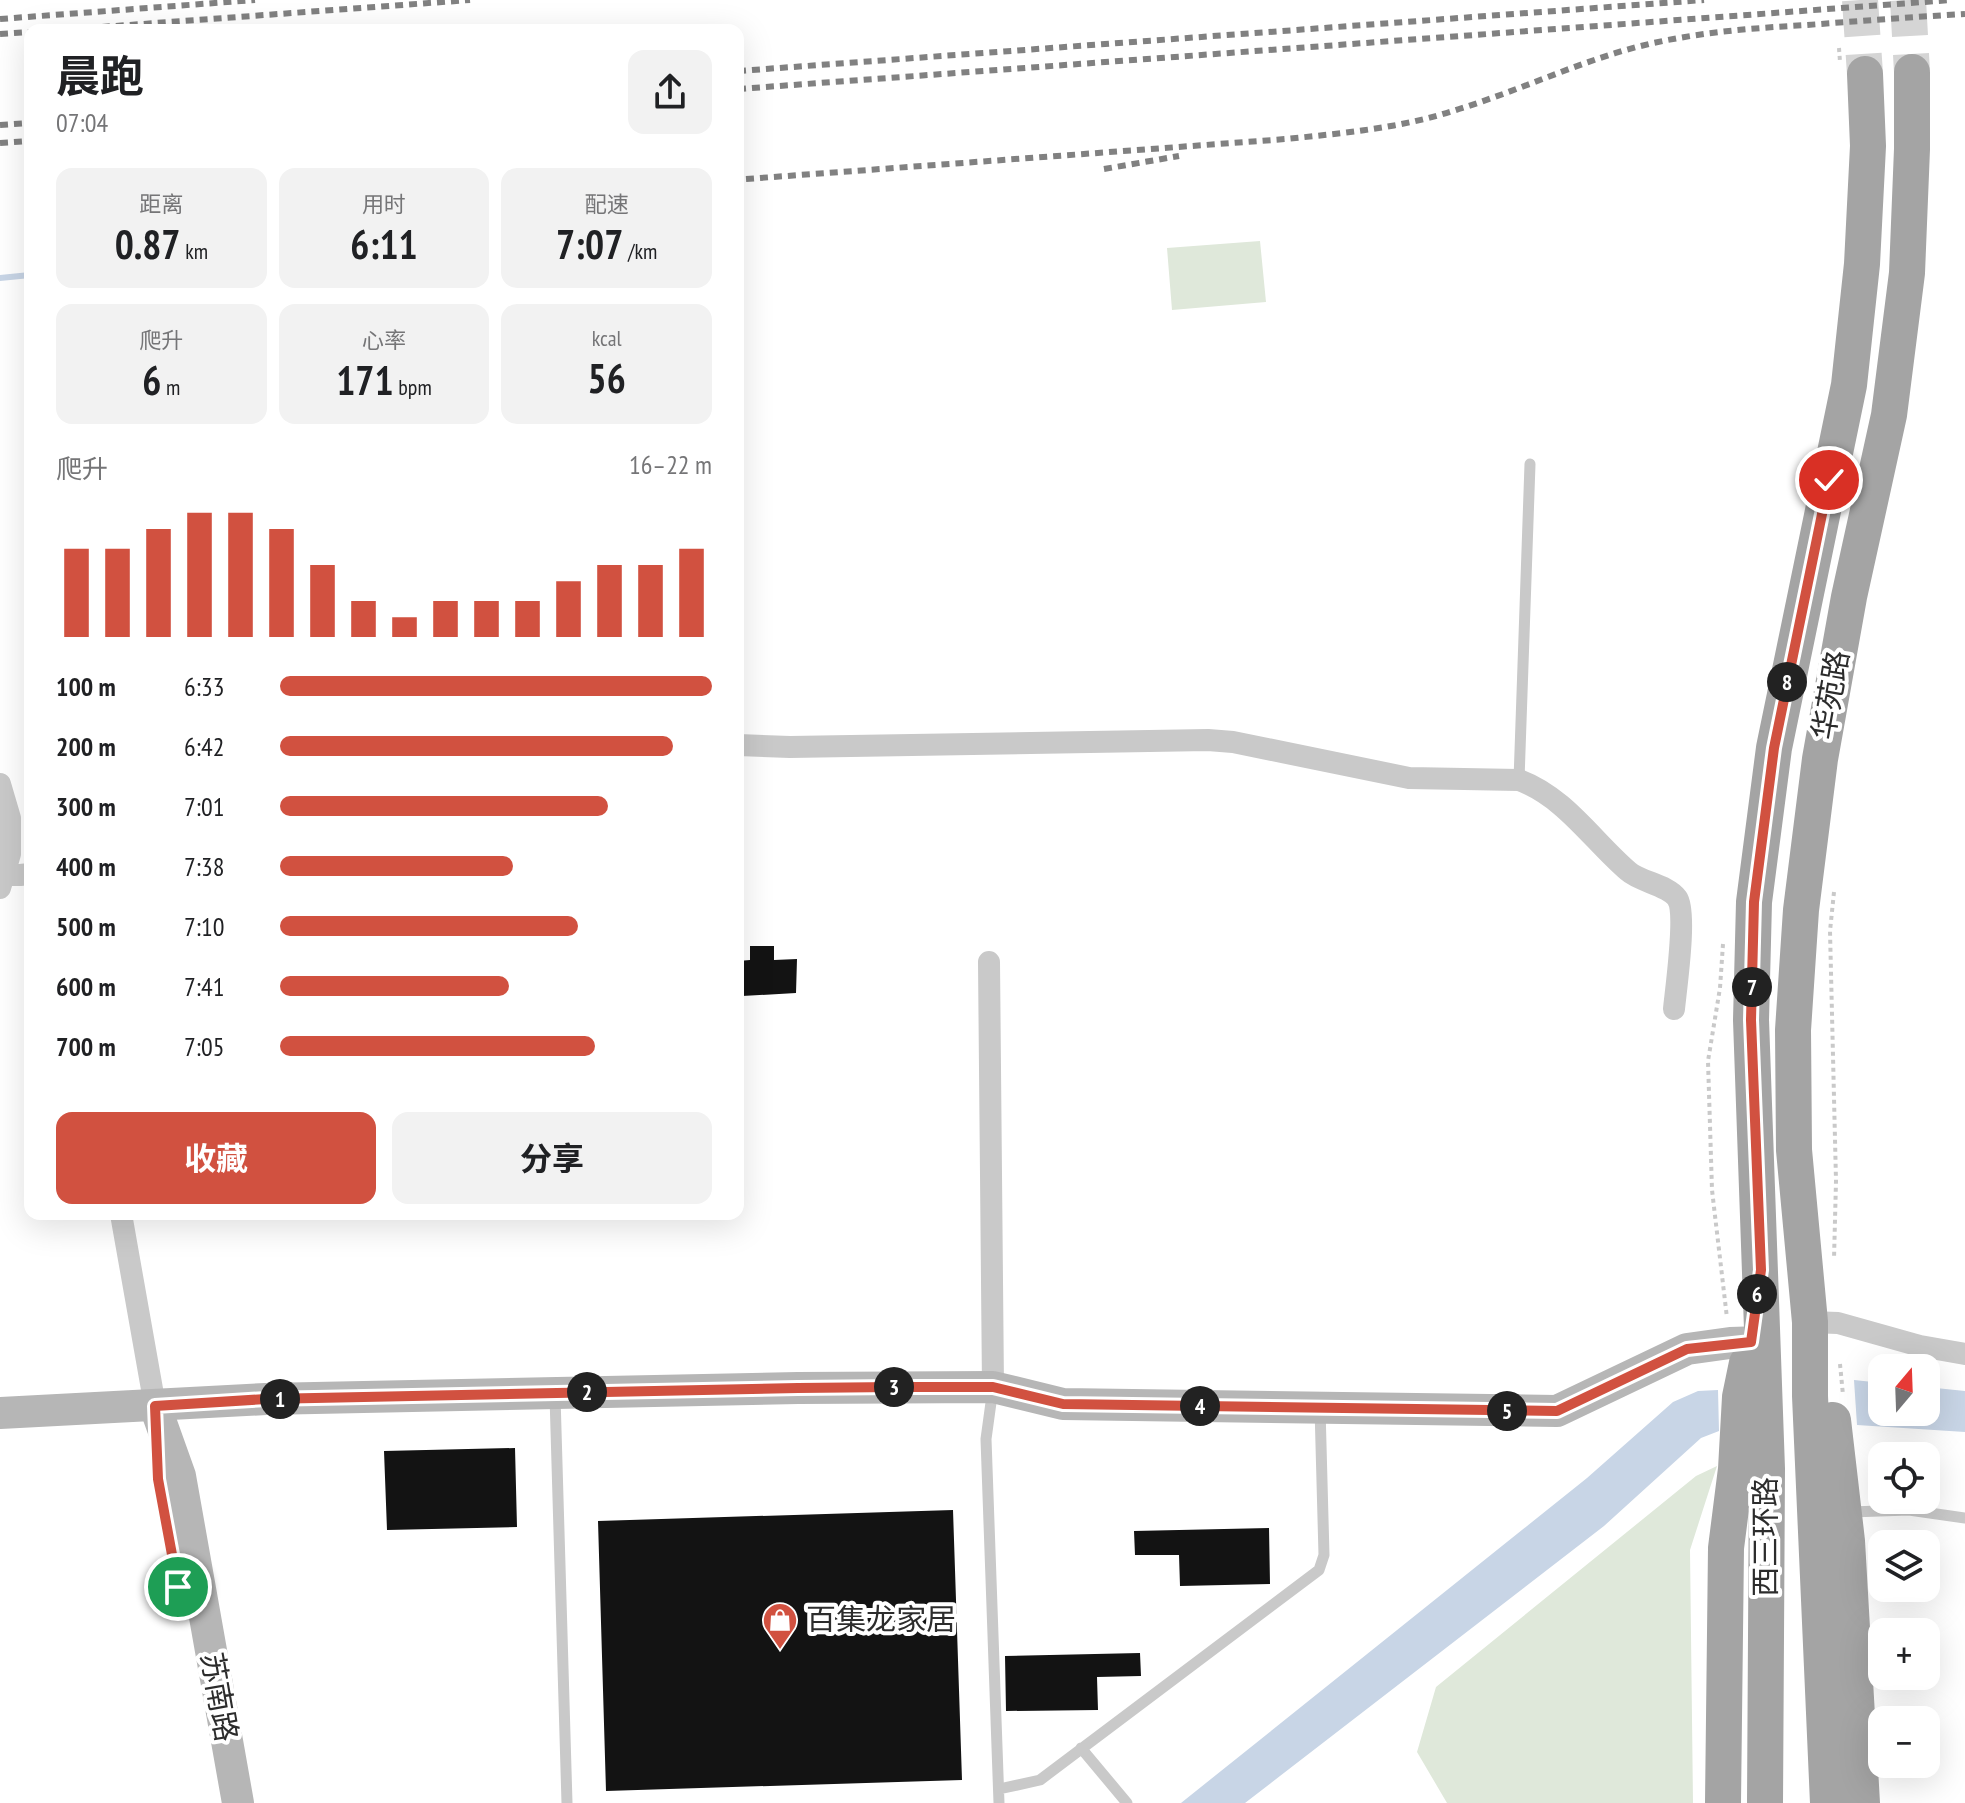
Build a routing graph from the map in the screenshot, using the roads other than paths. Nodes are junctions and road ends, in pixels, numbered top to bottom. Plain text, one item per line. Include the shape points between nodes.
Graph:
1 (1912, 72) tunnel mouth
2 (1865, 74) tunnel mouth
3 (1530, 464) dead end
4 (744, 745) edge
5 (1519, 780) junction
6 (0, 784) edge
7 (24, 875) edge
8 (2, 882) edge
9 (989, 962) dead end
10 (1674, 1009) dead end
11 (122, 1220) edge
12 (1824, 1322) junction
13 (1756, 1342) junction
14 (1965, 1354) edge
15 (993, 1387) junction
16 (555, 1393) junction
17 (155, 1406) junction
18 (1320, 1408) junction
19 (0, 1413) edge
20 (1843, 1513) junction
21 (1965, 1518) edge
22 (1081, 1748) junction
23 (999, 1789) junction
24 (216, 1803) edge
25 (238, 1803) edge
26 (567, 1803) edge
27 (999, 1803) edge
28 (1127, 1803) edge
29 (1723, 1803) edge
30 (1765, 1803) edge
31 (1828, 1803) edge
32 (1862, 1803) edge

1 - 12 main road, 华苑路 via 1907,273 1889,415 1820,759 1801,910 1793,1030 1794,1150
2 - 13 main road, 华苑路 via 1868,146 1862,264 1849,385 1774,748 1754,902 1751,1020 1761,1270
3 - 5 lane
4 - 5 street via 1208,740 1409,778
5 - 10 street via 1556,799 1631,874 1677,898 1682,914
6 - 8 street via 10,818 10,854
7 - 8 street
9 - 15 street
11 - 17 street
12 - 14 street
12 - 20 main road
12 - 31 main road, 西三环路 via 1811,1411
13 - 18 street via 1687,1349 1557,1411
13 - 29 main road via 1740,1397 1726,1548
13 - 30 main road, 西三环路 via 1767,1469
15 - 16 street
15 - 18 street via 1063,1404
15 - 23 lane via 986,1439
16 - 17 street
16 - 26 lane
17 - 19 street
17 - 24 street, 苏南路 via 158,1479
17 - 25 street, 苏南路 via 180,1476
18 - 22 lane via 1324,1555 1319,1570
20 - 21 lane via 1909,1510
20 - 32 main road
22 - 23 lane via 1040,1780
22 - 28 lane
23 - 27 lane

